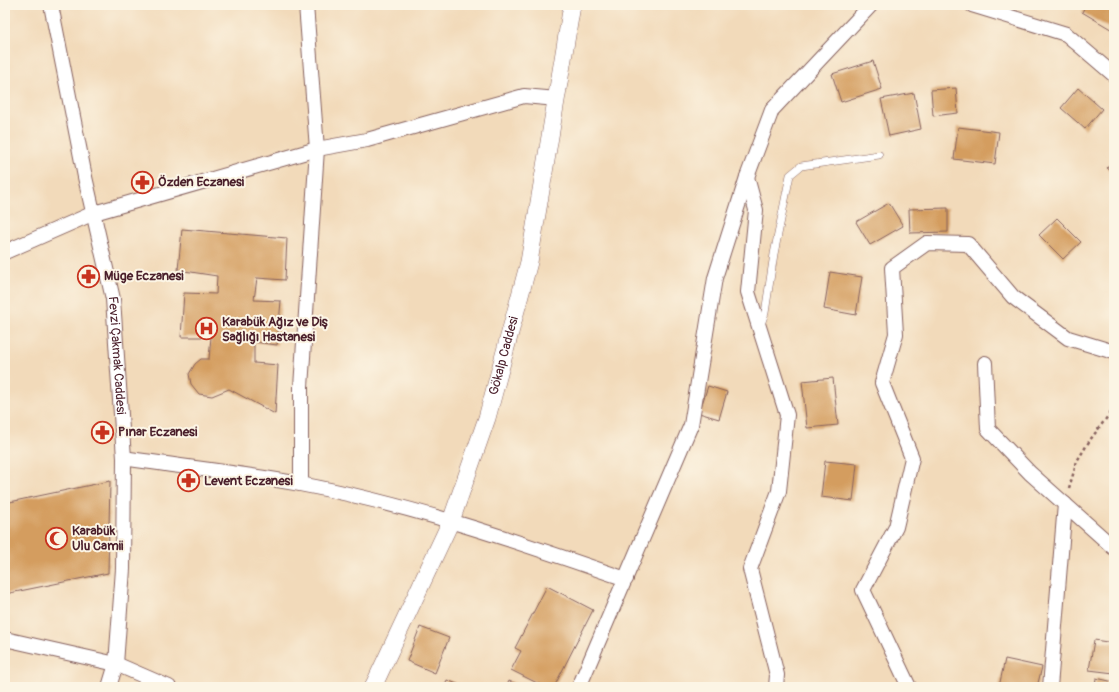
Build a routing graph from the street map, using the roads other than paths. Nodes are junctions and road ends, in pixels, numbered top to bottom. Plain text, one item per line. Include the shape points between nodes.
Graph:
1 (51, 5) edge
2 (306, 5) edge
3 (572, 5) edge
4 (871, 5) edge
5 (972, 5) edge
6 (1114, 74) edge
7 (557, 99) junction
8 (317, 149) junction
9 (879, 156) dead end
10 (747, 177) junction
11 (94, 213) junction
12 (5, 252) edge
13 (760, 329) junction
14 (1114, 352) edge
15 (985, 363) dead end
16 (124, 458) junction
17 (301, 484) junction
18 (1065, 504) junction
19 (451, 521) junction
20 (1114, 548) edge
21 (626, 579) junction
22 (5, 639) edge
23 (116, 664) junction
24 (109, 687) edge
25 (169, 687) edge
26 (373, 687) edge
27 (579, 687) edge
28 (776, 687) edge
29 (909, 687) edge
30 (1050, 687) edge

1 - 11 street, Fevzi Çakmak Caddesi
2 - 8 street
3 - 7 street, Gökalp Caddesi
4 - 10 street via 772,110
5 - 6 street via 1066,34
7 - 8 street via 524,96 367,140
7 - 19 street, Gökalp Caddesi via 529,262 487,418
8 - 11 street
8 - 17 street via 301,387
9 - 13 lane via 801,166 790,175 774,254 766,313
10 - 13 street via 756,210 748,292
10 - 21 street via 715,278 691,425
11 - 12 street
11 - 16 street, Fevzi Çakmak Caddesi via 113,299
13 - 28 street via 787,415 778,491 750,569 777,674
14 - 29 street via 1068,338 1013,297 968,244 927,243 892,268 896,334 882,383 912,458 896,527 863,590
15 - 18 street via 988,429 1030,473
16 - 17 street
16 - 23 street, Fevzi Çakmak Caddesi via 123,569
17 - 19 street
18 - 20 street
18 - 30 street
19 - 21 street
19 - 26 street, Gökalp Caddesi
21 - 27 street
22 - 23 street
23 - 24 street, Fevzi Çakmak Caddesi
23 - 25 street

